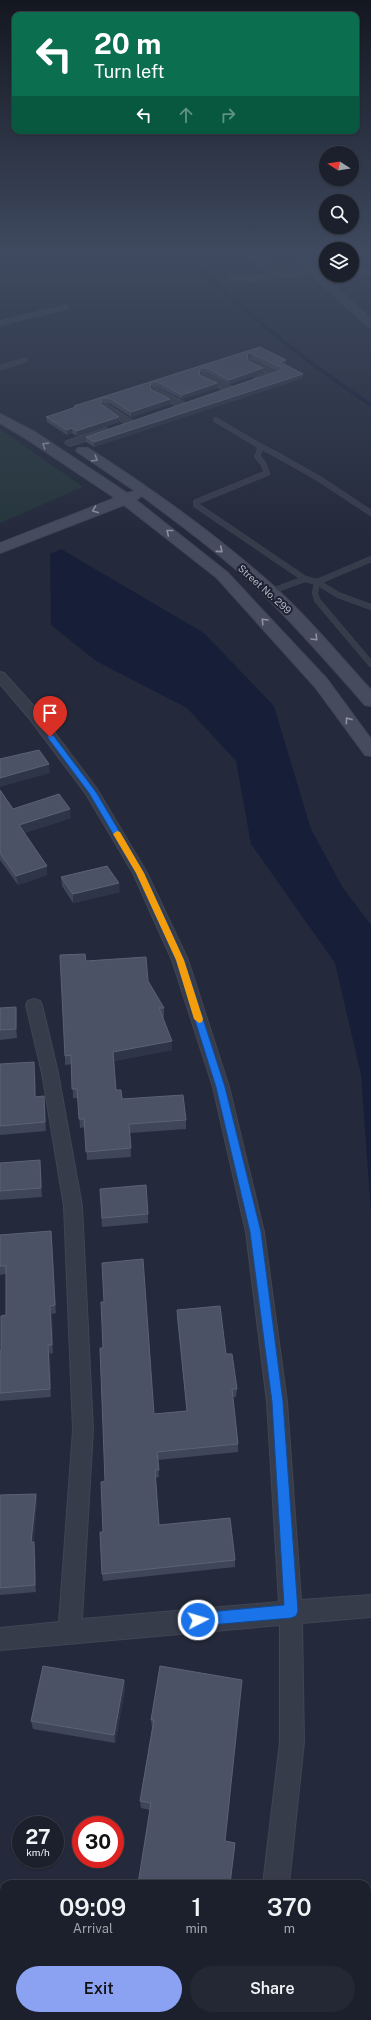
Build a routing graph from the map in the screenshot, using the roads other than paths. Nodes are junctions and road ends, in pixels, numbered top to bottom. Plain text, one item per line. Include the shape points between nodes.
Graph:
1 (25, 360) dead end
2 (251, 362) edge
3 (0, 368) edge
4 (203, 376) edge
5 (251, 382) edge
6 (154, 390) edge
7 (216, 394) edge
8 (0, 406) edge
9 (105, 406) edge
10 (167, 410) edge
11 (0, 418) edge
12 (216, 420) dead end
13 (60, 438) junction
14 (260, 446) junction
15 (139, 487) junction
16 (119, 494) junction
17 (371, 513) edge
18 (0, 534) edge
19 (0, 548) edge
20 (371, 559) edge
21 (305, 579) junction
22 (317, 582) junction
23 (269, 592) junction
24 (371, 607) edge
25 (371, 664) edge
26 (0, 676) edge
27 (371, 701) edge
28 (371, 751) edge
29 (34, 1005) dead end
30 (371, 1606) edge
31 (291, 1611) junction
32 (70, 1632) junction
33 (0, 1639) edge
34 (276, 1880) edge

1 - 3 lane
2 - 5 street via 275,373
4 - 7 street via 232,388
6 - 10 street via 185,404
8 - 13 street, Street No. 299
9 - 13 street via 134,421
16 -> 11 street
12 - 14 lane
13 -> 15 street, Street No. 299
14 - 17 lane via 318,478
14 - 21 lane via 257,456 268,473 196,502 196,505
15 - 16 street
15 -> 23 street, Street No. 299 via 193,527
16 - 18 street
16 -> 19 street
28 -> 16 street via 321,683 222,575
20 - 22 lane
21 - 22 lane
21 - 23 lane
22 - 24 lane via 338,595
22 - 25 lane via 316,600
23 -> 27 street, Street No. 299 via 328,652
26 - 31 street via 34,715 92,792 140,873 180,960 221,1087 256,1232 277,1402
29 - 32 street via 50,1073 73,1206 83,1430
30 - 31 street
31 - 32 street
31 - 34 street via 292,1742
32 - 33 street

